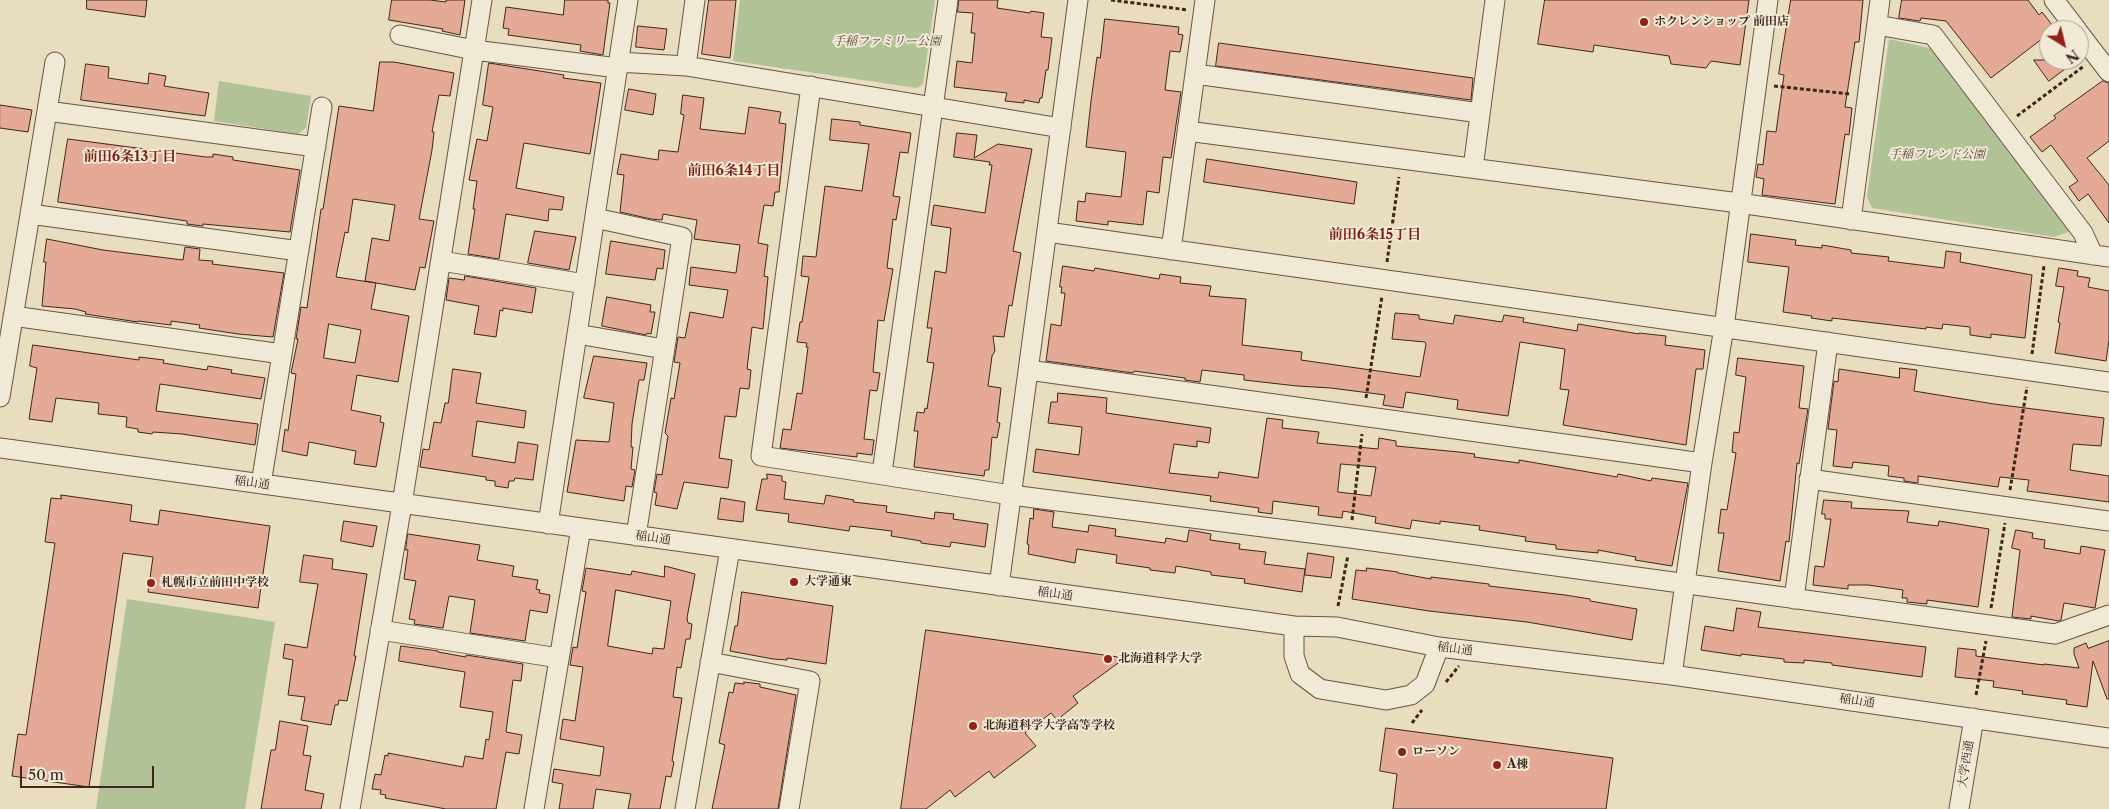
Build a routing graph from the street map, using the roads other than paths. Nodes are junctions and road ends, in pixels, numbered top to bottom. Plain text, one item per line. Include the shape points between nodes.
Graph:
1 (482, 0) edge
2 (628, 0) edge
3 (694, 0) edge
4 (948, 0) edge
5 (1078, 0) edge
6 (1494, 0) edge
7 (1768, 0) edge
8 (1880, 0) edge
9 (2054, 0) edge
10 (1204, 6) edge
11 (2069, 20) edge
12 (1877, 25) junction
13 (400, 35) dead end
14 (2089, 46) edge
15 (474, 50) junction
16 (55, 62) dead end
17 (618, 65) junction
18 (686, 66) junction
19 (2109, 72) edge
20 (1195, 74) junction
21 (811, 86) junction
22 (322, 107) dead end
23 (933, 107) junction
24 (47, 111) junction
25 (1480, 114) junction
26 (1061, 128) junction
27 (1187, 131) junction
28 (316, 147) junction
29 (1473, 168) junction
30 (1739, 204) junction
31 (30, 214) junction
32 (595, 218) junction
33 (1851, 220) junction
34 (1047, 232) junction
35 (1171, 250) junction
36 (299, 251) junction
37 (2101, 256) edge
38 (440, 261) junction
39 (585, 284) junction
40 (13, 316) junction
41 (1724, 327) junction
42 (577, 334) junction
43 (1828, 342) junction
44 (664, 349) junction
45 (282, 354) junction
46 (1028, 370) junction
47 (2109, 382) edge
48 (0, 397) edge
49 (0, 448) edge
50 (1702, 463) junction
51 (882, 474) junction
52 (1809, 479) junction
53 (261, 484) junction
54 (1011, 495) junction
55 (402, 504) junction
56 (2109, 521) edge
57 (548, 524) junction
58 (581, 528) junction
59 (636, 536) junction
60 (730, 549) junction
61 (1686, 584) junction
62 (999, 586) junction
63 (1794, 599) junction
64 (2109, 615) edge
65 (1294, 626) junction
66 (380, 630) junction
67 (1439, 647) junction
68 (560, 658) junction
69 (710, 662) junction
70 (1672, 675) junction
71 (1974, 718) junction
72 (2109, 738) edge
73 (355, 808) edge
74 (534, 809) edge
75 (685, 809) edge
76 (789, 809) edge
77 (1959, 809) edge

1 - 15 street
2 - 17 street
3 - 18 street
4 - 23 street
5 - 26 street
6 - 25 street
7 - 30 street
8 - 12 street
9 - 11 street
10 - 20 street
12 - 33 street
12 - 37 street via 1933,35
13 - 15 street
14 - 19 street
15 - 17 street
15 - 38 street
16 - 24 street
17 - 18 street
17 - 32 street
18 - 21 street
20 - 25 street
20 - 27 street
21 - 23 street
21 - 51 street via 761,456
22 - 28 street
23 - 26 street
23 - 51 street
24 - 28 street
24 - 31 street
25 - 29 street
26 - 34 street
27 - 29 street
27 - 35 street
28 - 36 street
29 - 30 street
30 - 33 street
30 - 41 street
31 - 36 street
31 - 40 street
32 - 39 street
32 - 44 street via 682,237
33 - 37 street
34 - 35 street
34 - 46 street
35 - 41 street
36 - 45 street
38 - 39 street
38 - 55 street
39 - 42 street
40 - 45 street
40 - 48 street
41 - 43 street
41 - 50 street
42 - 44 street
42 - 57 street
43 - 47 street
43 - 52 street
44 - 59 street
45 - 53 street
46 - 50 street
46 - 54 street
49 - 53 street, 稲山通
50 - 61 street
51 - 54 street
52 - 56 street
52 - 63 street
53 - 55 street, 稲山通
54 - 61 street
54 - 62 street
55 - 57 street, 稲山通
55 - 66 street
57 - 58 street, 稲山通
58 - 59 street, 稲山通
58 - 68 street
59 - 60 street, 稲山通
60 - 62 street, 稲山通
60 - 69 street
61 - 63 street
61 - 70 street
62 - 65 street, 稲山通
63 - 64 street via 2055,634
65 - 67 street, 稲山通 via 1337,627
65 - 67 street via 1294,656 1300,674 1320,688 1386,700 1411,695 1425,684
66 - 68 street
66 - 73 street
67 - 70 street, 稲山通
68 - 74 street
69 - 75 street
69 - 76 street via 810,681
70 - 71 street, 稲山通
71 - 72 street, 稲山通
71 - 77 street, 大学西通

